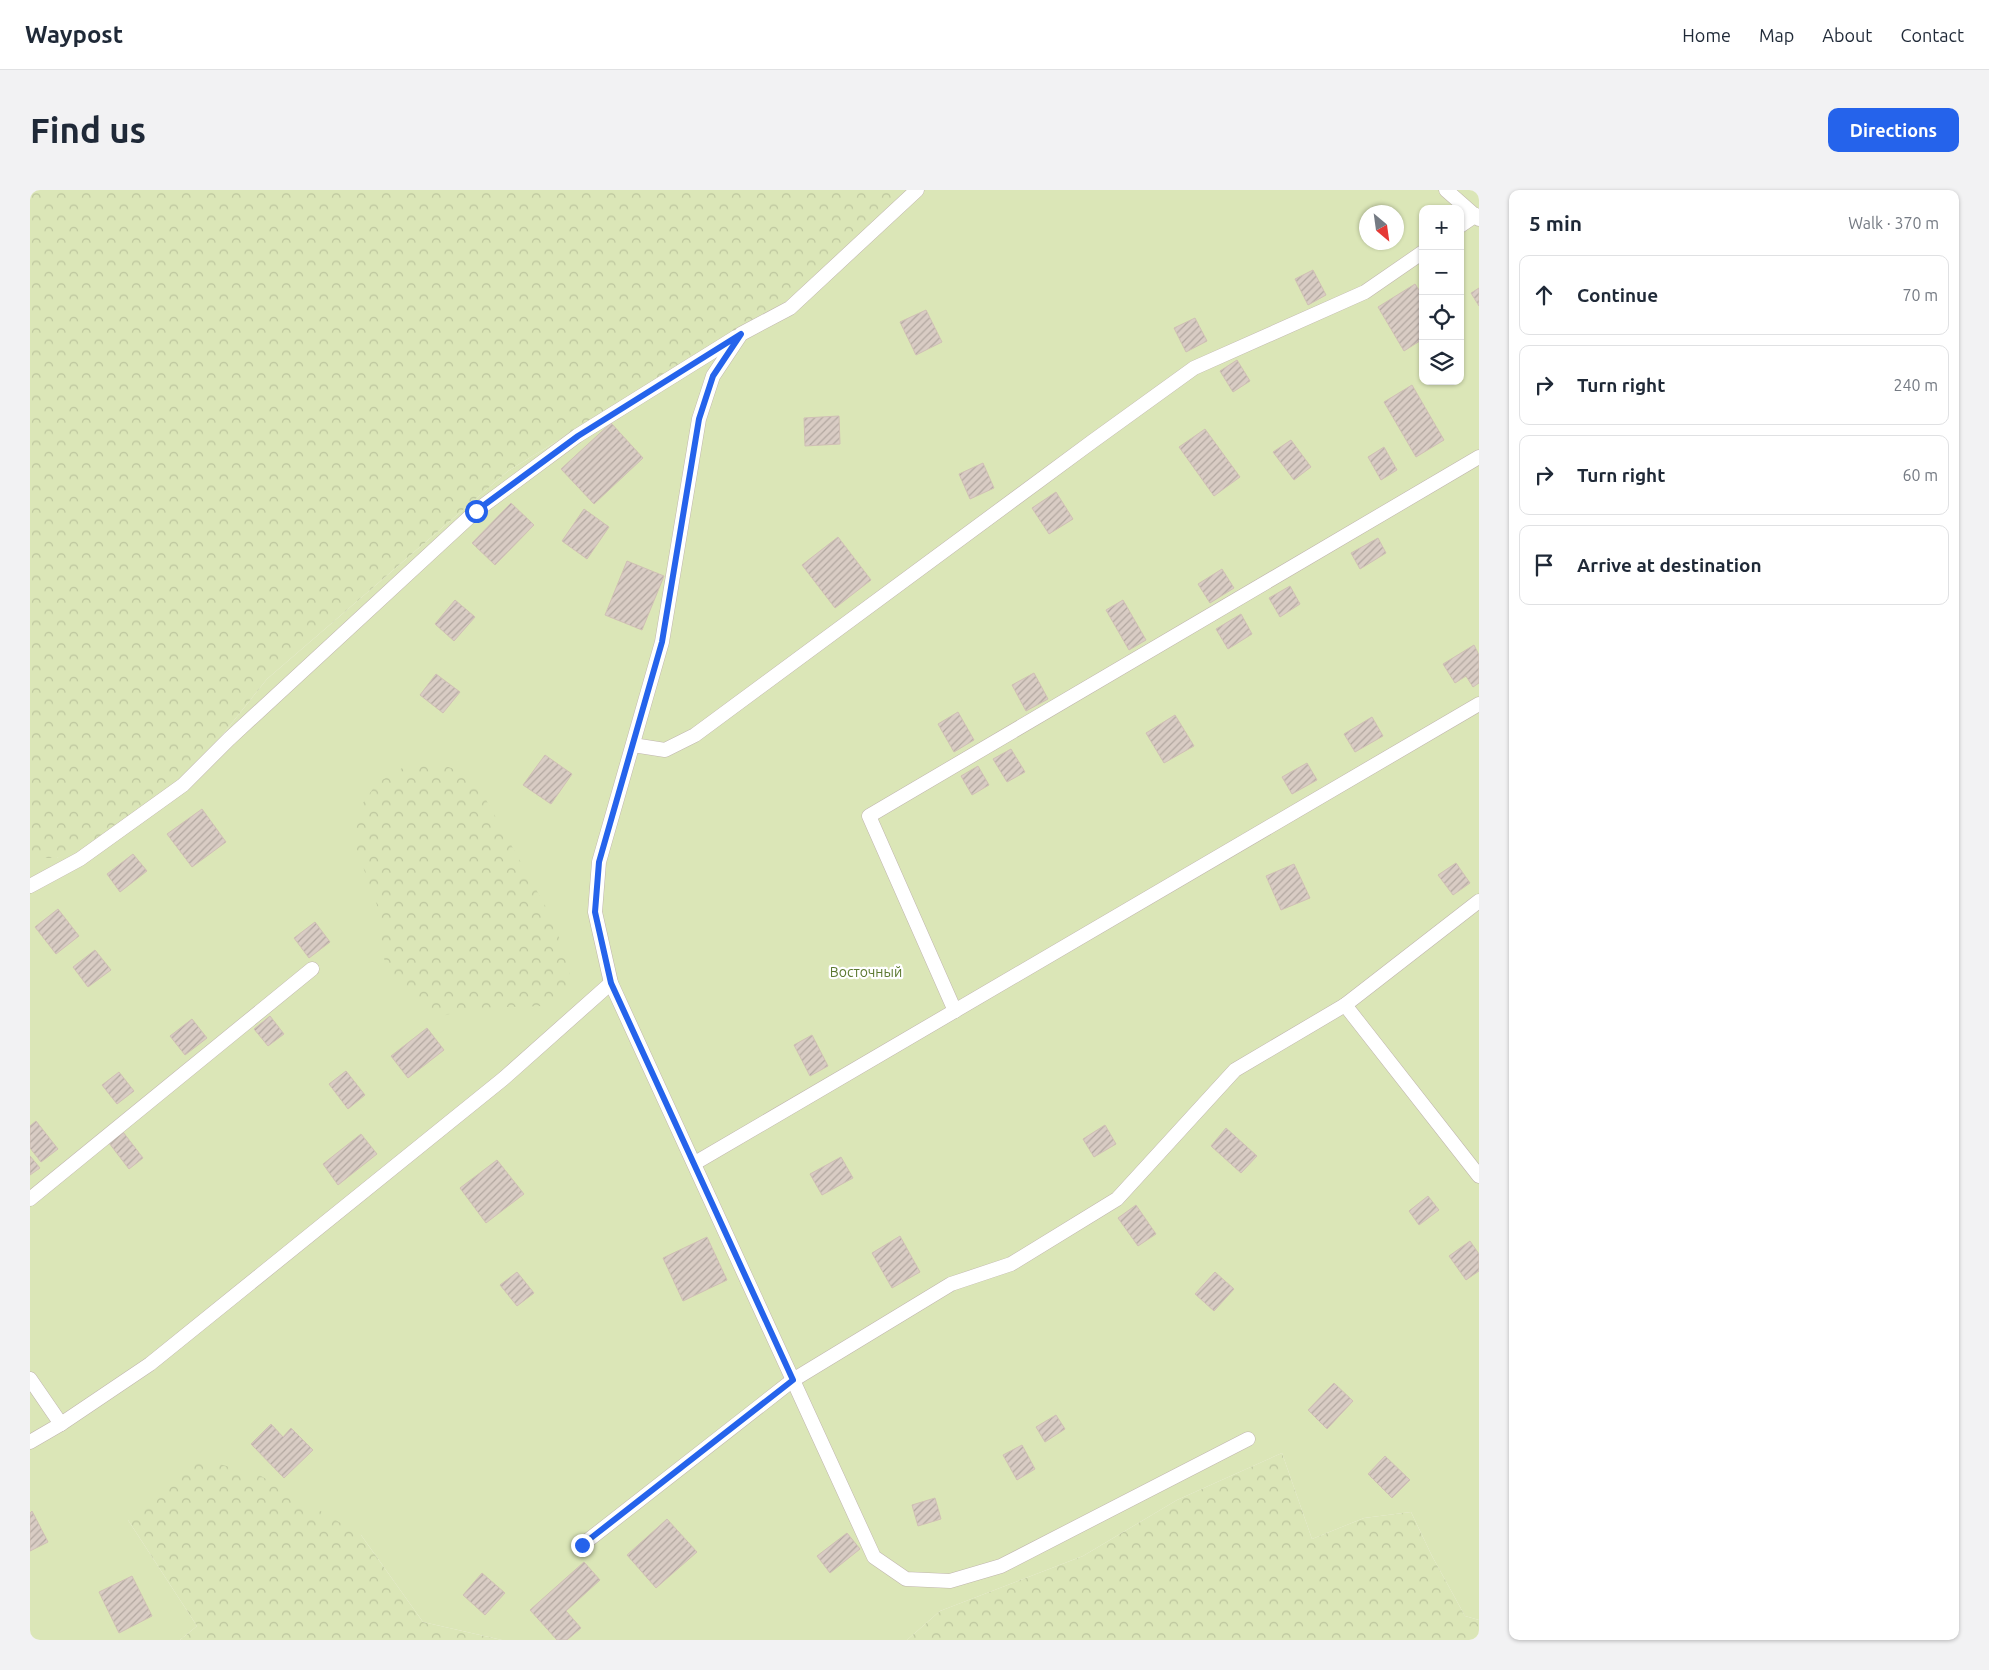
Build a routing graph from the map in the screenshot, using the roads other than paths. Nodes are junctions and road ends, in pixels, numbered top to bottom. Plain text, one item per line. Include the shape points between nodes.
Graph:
1 (917, 190) edge
2 (1446, 190) edge
3 (1477, 217) edge
4 (1464, 224) edge
5 (1419, 255) edge
6 (741, 334) junction
7 (1479, 457) edge
8 (1479, 704) edge
9 (633, 745) junction
10 (30, 886) edge
11 (1479, 901) edge
12 (312, 969) dead end
13 (611, 983) junction
14 (1345, 1005) junction
15 (955, 1011) junction
16 (695, 1163) junction
17 (1479, 1176) edge
18 (30, 1199) edge
19 (30, 1379) edge
20 (793, 1380) junction
21 (61, 1424) junction
22 (1248, 1439) dead end
23 (30, 1442) edge
24 (582, 1545) dead end

1 - 6 lane via 790,308
2 - 3 lane
3 - 4 lane
5 - 9 lane via 1365,292 1194,368 695,735 665,750
6 - 9 lane via 713,376 699,419 662,642
6 - 10 lane via 578,436 476,511 183,785 80,859
7 - 15 lane via 869,816
8 - 15 lane
9 - 13 lane via 599,862 595,912
11 - 14 lane
12 - 18 lane
13 - 16 lane
13 - 21 lane via 503,1079 150,1364
14 - 17 lane
14 - 20 lane via 1235,1070 1116,1199 1011,1264 951,1284
15 - 16 lane
16 - 20 lane
19 - 21 lane
20 - 22 lane via 874,1557 906,1579 950,1581 1001,1566
20 - 24 lane
21 - 23 lane

